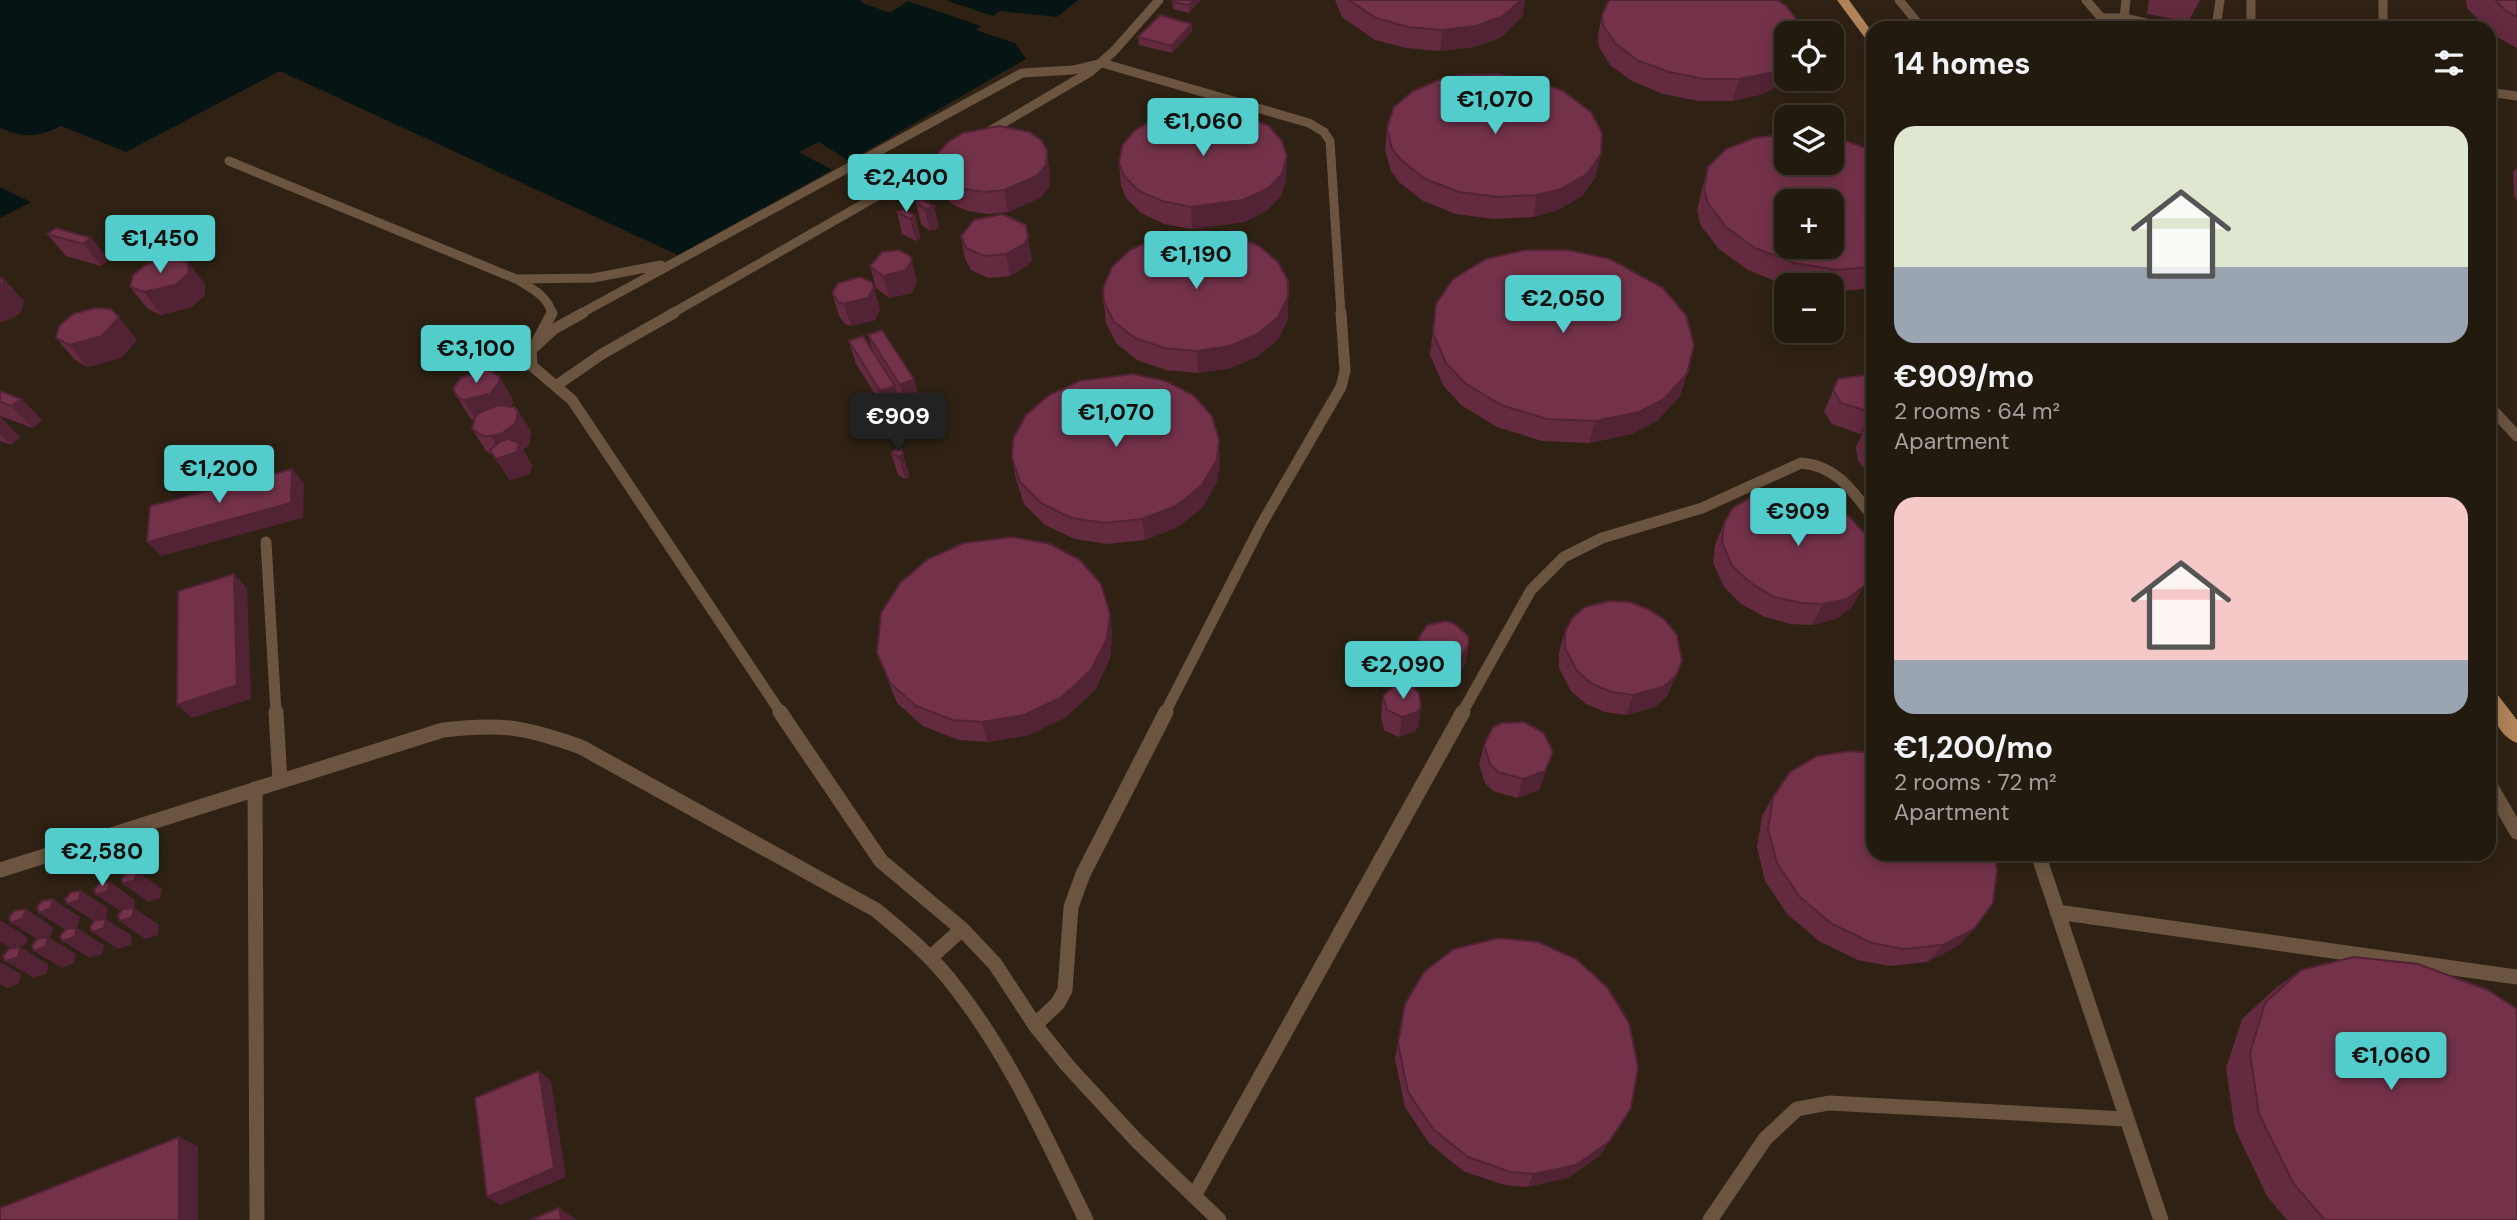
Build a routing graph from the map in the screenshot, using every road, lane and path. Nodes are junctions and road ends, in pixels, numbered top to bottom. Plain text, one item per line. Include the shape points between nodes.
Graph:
1 (1159, 0) edge
2 (1899, 0) edge
3 (2086, 0) edge
4 (2126, 0) edge
5 (2220, 0) edge
6 (2252, 0) edge
7 (2382, 0) edge
8 (1847, 2) edge
9 (2101, 18) junction
10 (2124, 18) junction
11 (1916, 21) edge
12 (2104, 21) edge
13 (2137, 21) edge
14 (2217, 21) edge
15 (2250, 21) edge
16 (2383, 21) edge
17 (1866, 30) edge
18 (1102, 63) junction
19 (2496, 93) edge
20 (2517, 96) edge
21 (975, 139) edge
22 (963, 146) edge
23 (229, 161) dead end
24 (691, 254) junction
25 (516, 279) junction
26 (530, 351) junction
27 (557, 384) junction
28 (2496, 414) edge
29 (2517, 436) edge
30 (1866, 508) edge
31 (266, 542) dead end
32 (2496, 706) edge
33 (2517, 735) edge
34 (280, 781) junction
35 (255, 789) junction
36 (2496, 796) edge
37 (2517, 832) edge
38 (2040, 861) edge
39 (0, 870) edge
40 (2057, 912) junction
41 (962, 929) junction
42 (930, 958) junction
43 (2517, 977) edge
44 (1035, 1025) junction
45 (2125, 1119) junction
46 (1194, 1196) junction
47 (257, 1220) edge
48 (1086, 1220) edge
49 (1219, 1220) edge
50 (1710, 1220) edge
51 (2161, 1220) edge

1 - 18 lane
2 - 11 lane
3 - 9 lane
4 - 10 lane
5 - 14 lane
6 - 15 lane
7 - 16 lane
8 - 17 main road
9 - 10 lane
9 - 12 lane
10 - 13 lane
18 - 21 lane
18 - 24 lane via 1007,79
18 - 44 lane via 1309,123 1324,132 1330,141 1345,371 1341,387 1261,525 1083,874 1071,907 1065,990
19 - 20 lane
22 - 27 lane
23 - 25 lane
24 - 25 lane via 593,278
24 - 26 lane via 554,329
25 - 26 lane via 547,299 552,310 550,322
26 - 27 lane via 532,366
27 - 41 lane via 881,861
28 - 29 lane
30 - 46 lane via 1829,467 1801,463 1685,513 1602,537 1571,550 1546,568
31 - 34 lane
32 - 33 main road
34 - 35 lane
34 - 42 lane via 443,730 491,724 537,731 581,747 876,910
35 - 39 lane
35 - 47 lane
36 - 37 lane
38 - 40 lane
40 - 43 lane
40 - 45 lane
41 - 42 lane
41 - 44 lane via 995,964
42 - 48 lane via 957,988 998,1049
44 - 46 lane via 1098,1100
45 - 50 lane via 1829,1103 1797,1109 1765,1139
45 - 51 lane
46 - 49 lane

